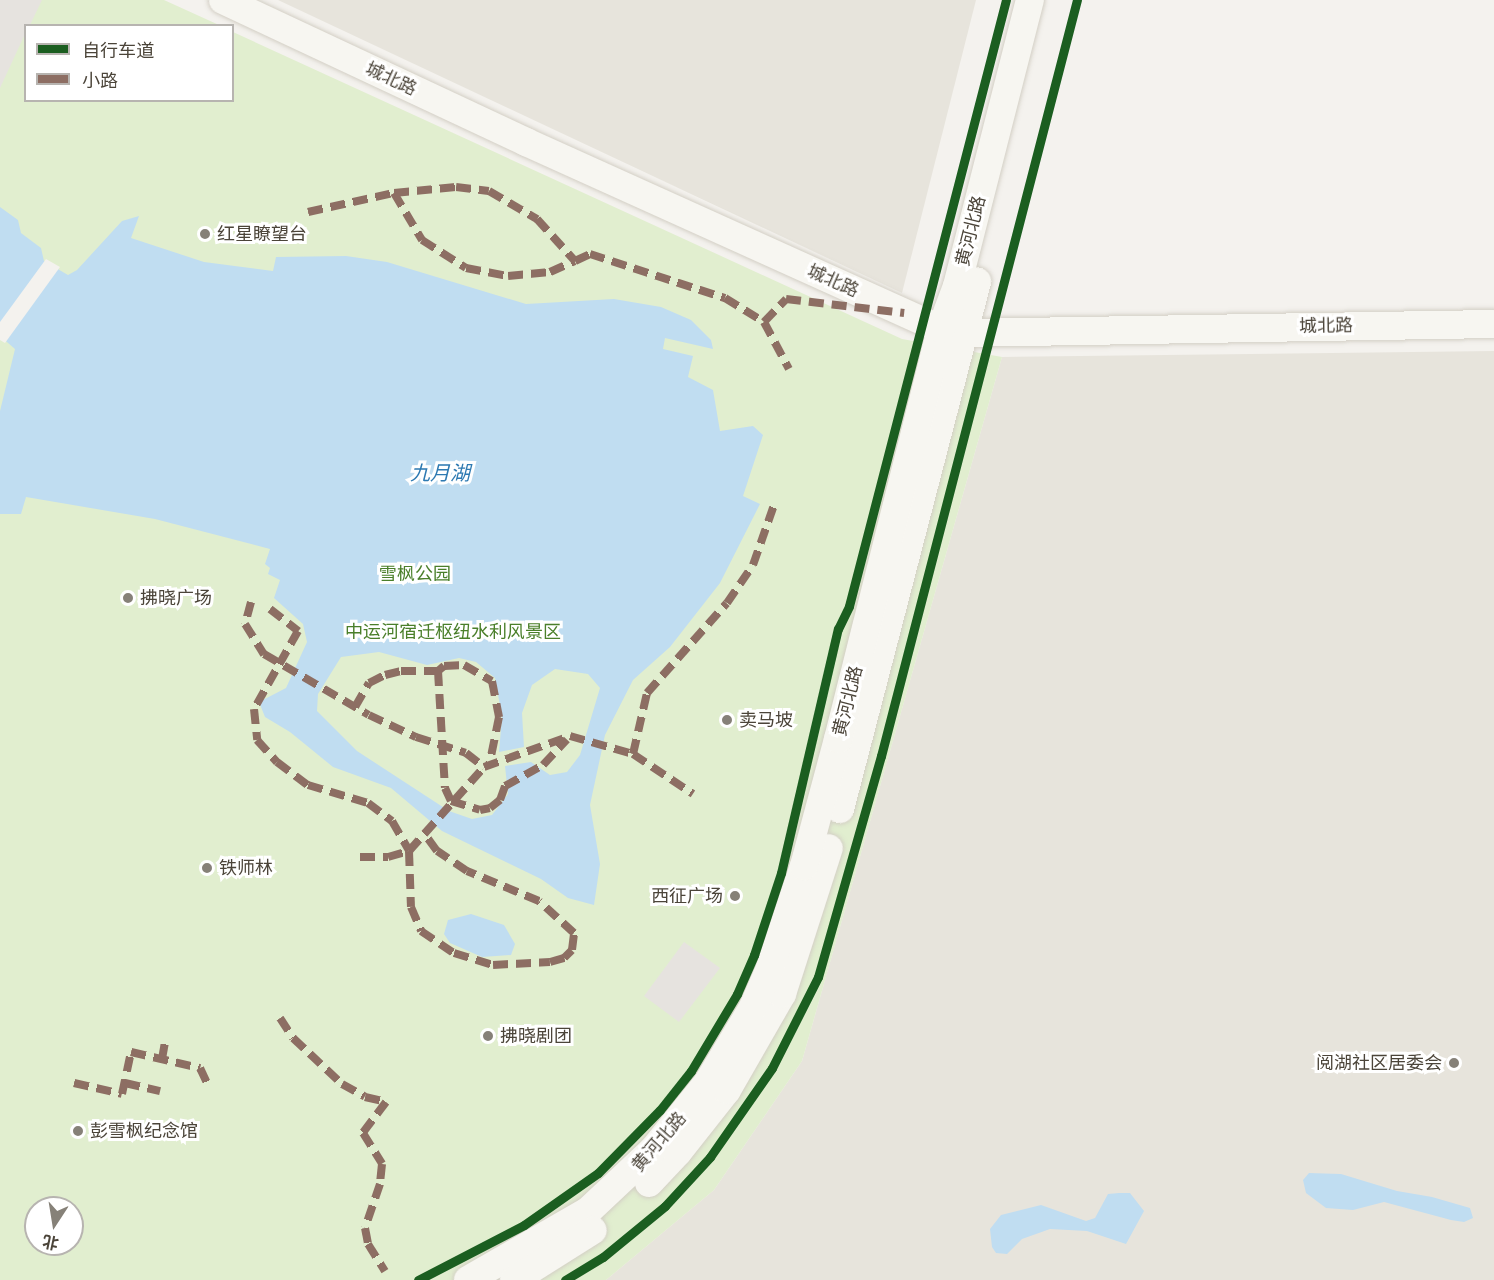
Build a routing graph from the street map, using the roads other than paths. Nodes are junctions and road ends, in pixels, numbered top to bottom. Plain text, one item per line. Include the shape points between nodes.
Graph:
1 (223, 0) edge
2 (1030, 0) edge
3 (1049, 0) edge
4 (1494, 324) edge
5 (951, 331) junction
6 (468, 1280) edge
7 (514, 1280) edge

1 - 5 main road, 城北路 via 535,146
2 - 5 main road, 黄河北路 via 957,286
3 - 5 main road, 黄河北路
4 - 5 main road, 城北路
5 - 6 main road, 黄河北路 via 804,866 777,950 753,1007 682,1116 621,1183 554,1234
5 - 7 main road, 黄河北路 via 858,745 808,920 782,994 726,1090 678,1152 625,1205 591,1232

